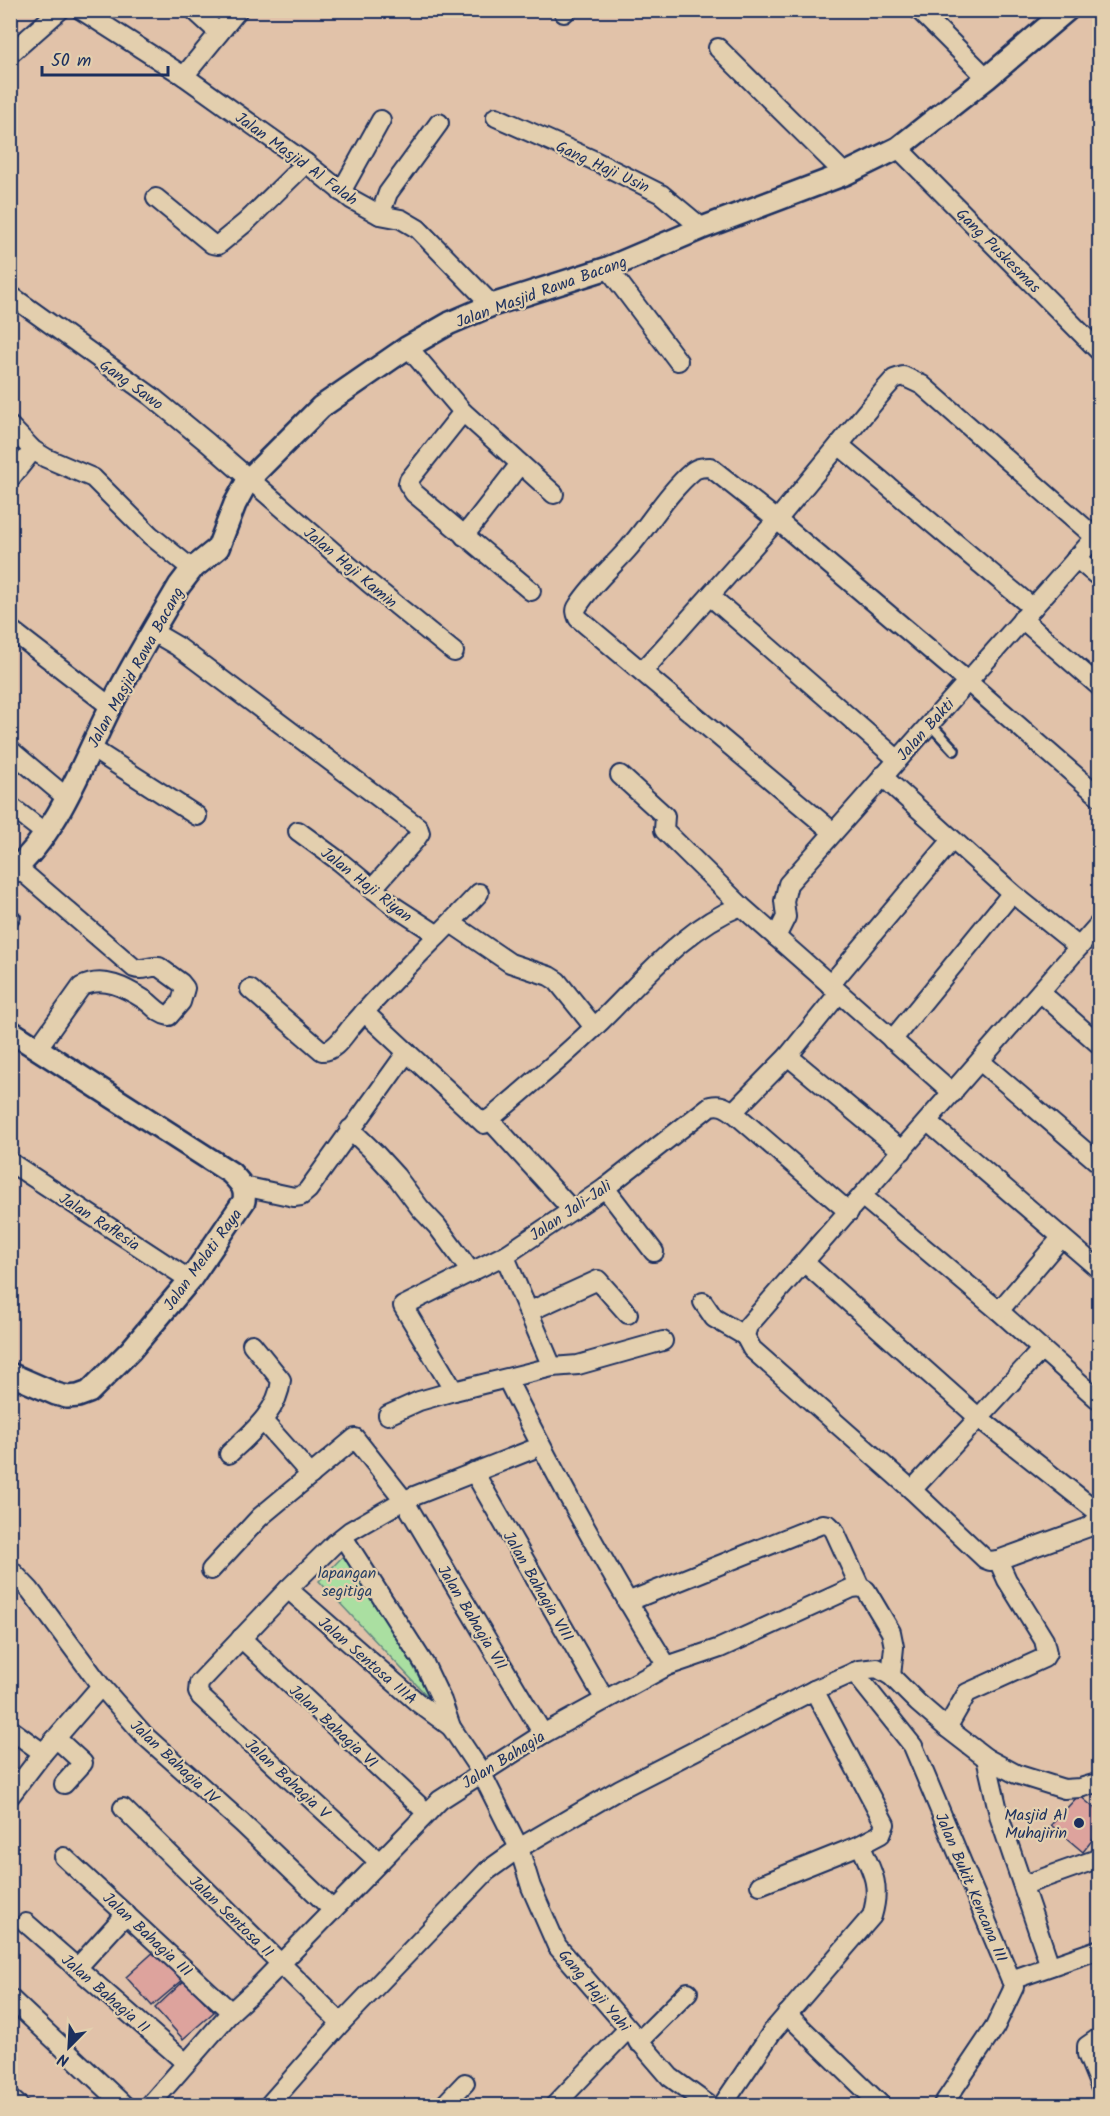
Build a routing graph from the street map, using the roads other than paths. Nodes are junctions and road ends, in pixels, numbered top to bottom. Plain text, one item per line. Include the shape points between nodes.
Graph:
1 (60, 10) edge
2 (81, 10) edge
3 (194, 10) edge
4 (238, 10) edge
5 (919, 10) edge
6 (1062, 12) edge
7 (219, 33) junction
8 (718, 48) dead end
9 (10, 54) edge
10 (184, 76) junction
11 (987, 78) junction
12 (496, 117) dead end
13 (381, 120) dead end
14 (439, 123) dead end
15 (898, 148) junction
16 (306, 163) junction
17 (845, 174) junction
18 (341, 192) junction
19 (156, 198) dead end
20 (380, 215) junction
21 (702, 228) junction
22 (608, 268) junction
23 (10, 295) edge
24 (492, 305) junction
25 (408, 347) junction
26 (1100, 352) edge
27 (678, 361) dead end
28 (463, 412) junction
29 (10, 426) edge
30 (839, 444) junction
31 (33, 450) junction
32 (520, 464) junction
33 (10, 479) edge
34 (248, 480) junction
35 (555, 494) dead end
36 (777, 520) junction
37 (1097, 535) edge
38 (464, 536) junction
39 (1076, 558) junction
40 (192, 569) junction
41 (1100, 578) edge
42 (531, 591) dead end
43 (710, 596) junction
44 (1027, 613) junction
45 (10, 629) edge
46 (153, 632) junction
47 (454, 652) dead end
48 (643, 671) junction
49 (967, 681) junction
50 (1100, 687) edge
51 (111, 707) junction
52 (929, 723) junction
53 (91, 748) junction
54 (10, 750) edge
55 (954, 750) dead end
56 (897, 759) junction
57 (620, 775) dead end
58 (882, 776) junction
59 (1100, 797) edge
60 (67, 798) junction
61 (10, 806) edge
62 (197, 816) dead end
63 (298, 831) dead end
64 (833, 832) junction
65 (45, 833) junction
66 (952, 840) junction
67 (14, 871) edge
68 (372, 889) junction
69 (1012, 892) junction
70 (479, 893) dead end
71 (741, 906) junction
72 (1100, 923) edge
73 (445, 929) junction
74 (776, 937) junction
75 (1079, 947) junction
76 (250, 989) dead end
77 (835, 989) junction
78 (1040, 992) junction
79 (364, 1012) junction
80 (594, 1027) junction
81 (10, 1031) edge
82 (892, 1040) junction
83 (1100, 1046) edge
84 (37, 1049) junction
85 (407, 1052) junction
86 (788, 1056) junction
87 (980, 1061) junction
88 (953, 1093) junction
89 (732, 1112) junction
90 (489, 1119) junction
91 (928, 1122) junction
92 (350, 1129) junction
93 (902, 1151) junction
94 (10, 1162) edge
95 (1100, 1164) edge
96 (243, 1186) junction
97 (605, 1188) junction
98 (862, 1196) junction
99 (572, 1210) junction
100 (849, 1212) junction
101 (1061, 1238) junction
102 (654, 1252) dead end
103 (507, 1254) junction
104 (804, 1262) junction
105 (1100, 1270) edge
106 (471, 1272) junction
107 (190, 1280) junction
108 (703, 1302) dead end
109 (999, 1311) junction
110 (528, 1312) junction
111 (628, 1314) dead end
112 (745, 1336) junction
113 (663, 1341) dead end
114 (252, 1344) dead end
115 (1041, 1350) junction
116 (552, 1367) junction
117 (10, 1374) edge
118 (507, 1379) junction
119 (454, 1391) junction
120 (1100, 1401) edge
121 (388, 1415) dead end
122 (979, 1418) junction
123 (263, 1422) junction
124 (531, 1450) dead end
125 (229, 1454) dead end
126 (474, 1472) junction
127 (311, 1475) junction
128 (912, 1490) junction
129 (404, 1500) junction
130 (343, 1537) junction
131 (998, 1560) junction
132 (10, 1569) edge
133 (211, 1570) dead end
134 (860, 1587) junction
135 (288, 1589) junction
136 (627, 1602) junction
137 (242, 1638) junction
138 (667, 1666) junction
139 (854, 1672) junction
140 (891, 1676) junction
141 (101, 1686) junction
142 (814, 1690) junction
143 (605, 1700) junction
144 (451, 1727) junction
145 (946, 1728) junction
146 (10, 1729) edge
147 (543, 1734) junction
148 (57, 1739) junction
149 (43, 1753) junction
150 (986, 1758) junction
151 (482, 1772) junction
152 (1100, 1782) edge
153 (63, 1784) dead end
154 (10, 1796) edge
155 (123, 1808) dead end
156 (426, 1813) junction
157 (860, 1845) junction
158 (519, 1848) junction
159 (64, 1857) dead end
160 (1100, 1858) edge
161 (379, 1862) junction
162 (760, 1885) dead end
163 (1024, 1885) junction
164 (333, 1910) junction
165 (126, 1914) junction
166 (26, 1923) dead end
167 (1100, 1948) edge
168 (281, 1964) junction
169 (1050, 1966) junction
170 (77, 1968) junction
171 (1011, 1980) junction
172 (688, 1992) dead end
173 (10, 1998) edge
174 (231, 2012) junction
175 (787, 2014) junction
176 (341, 2023) junction
177 (633, 2036) junction
178 (1100, 2037) edge
179 (186, 2063) junction
180 (465, 2083) dead end
181 (1100, 2086) edge
182 (10, 2098) edge
183 (19, 2106) edge
184 (125, 2106) edge
185 (149, 2106) edge
186 (268, 2106) edge
187 (443, 2106) edge
188 (554, 2106) edge
189 (710, 2106) edge
190 (722, 2106) edge
191 (882, 2106) edge
192 (942, 2106) edge

1 - 9 street
2 - 10 street, Jalan Masjid Al Falah
3 - 7 street
4 - 7 street
5 - 11 street
6 - 11 street, Jalan Masjid Rawa Bacang
7 - 10 street
8 - 17 street
10 - 16 street, Jalan Masjid Al Falah
11 - 15 street, Jalan Masjid Rawa Bacang
12 - 21 street, Gang Haji Usin via 661,194
13 - 18 street
14 - 20 street via 388,194
15 - 17 street, Jalan Masjid Rawa Bacang
15 - 26 street, Gang Puskesmas
16 - 18 street, Jalan Masjid Al Falah
16 - 19 street via 218,245
17 - 21 street, Jalan Masjid Rawa Bacang
18 - 20 street, Jalan Masjid Al Falah
20 - 24 street, Jalan Masjid Al Falah via 401,219 418,229
21 - 22 street, Jalan Masjid Rawa Bacang
22 - 24 street, Jalan Masjid Rawa Bacang
22 - 27 street
23 - 34 street, Gang Sawo via 151,396
24 - 25 street, Jalan Masjid Rawa Bacang via 450,322
25 - 28 street
25 - 34 street, Jalan Masjid Rawa Bacang via 321,407
28 - 32 street
28 - 38 street via 408,484
29 - 31 street
30 - 36 street
30 - 37 street via 885,388 903,376 922,384
30 - 44 street
31 - 33 street
31 - 40 street via 93,478 150,535
32 - 35 street
32 - 38 street
34 - 40 street, Jalan Masjid Rawa Bacang via 218,548
34 - 47 street, Jalan Haji Kamin
36 - 43 street
36 - 48 street via 710,467 693,471 671,495 576,608 578,618
36 - 49 street
37 - 39 street, Jalan Bakti
38 - 42 street
39 - 41 street
39 - 44 street, Jalan Bakti
40 - 46 street, Jalan Masjid Rawa Bacang
43 - 48 street
43 - 56 street
44 - 49 street, Jalan Bakti
44 - 50 street
45 - 51 street
46 - 51 street, Jalan Masjid Rawa Bacang
46 - 68 street via 418,827 416,839
48 - 64 street
49 - 52 street, Jalan Bakti
49 - 59 street
51 - 53 street, Jalan Masjid Rawa Bacang
52 - 55 lane
52 - 56 street, Jalan Bakti
53 - 60 street, Jalan Masjid Rawa Bacang
53 - 62 street
54 - 60 street
56 - 58 street, Jalan Bakti
57 - 71 street via 665,816 664,830
58 - 64 street, Jalan Bakti
58 - 66 street
60 - 65 street, Jalan Masjid Rawa Bacang
61 - 65 street
63 - 68 street, Jalan Haji Riyan
64 - 74 street, Jalan Bakti via 788,884 786,917
65 - 67 street, Jalan Masjid Rawa Bacang
66 - 69 street
66 - 77 street
67 - 84 street via 134,968 155,966 185,988 182,1002 167,1016 118,986 91,982 81,987
68 - 73 street, Jalan Haji Riyan via 394,907
69 - 75 street
69 - 82 street
70 - 73 street
71 - 74 street
71 - 80 street via 703,926 667,954
72 - 75 street
73 - 79 street
73 - 80 street, Jalan Haji Riyan via 510,963 557,981
74 - 77 street
75 - 78 street
76 - 79 street via 322,1051 336,1045
77 - 82 street
77 - 86 street
78 - 83 street
78 - 87 street
79 - 85 street
80 - 90 street
81 - 84 street, Jalan Melati Raya
82 - 88 street
84 - 96 street, Jalan Melati Raya via 231,1173
85 - 90 street via 484,1124
85 - 92 street
86 - 89 street
86 - 93 street
87 - 88 street
87 - 95 street
88 - 91 street
89 - 97 street, Jalan Jali-Jali via 724,1106 710,1106
89 - 100 street
90 - 99 street
91 - 93 street
91 - 101 street
92 - 96 street via 301,1196
92 - 106 street via 396,1176
93 - 98 street
94 - 107 street, Jalan Raflesia
96 - 107 street, Jalan Melati Raya via 244,1202
97 - 99 street, Jalan Jali-Jali
97 - 102 street
98 - 100 street
98 - 109 street
99 - 103 street, Jalan Jali-Jali
100 - 104 street
101 - 105 street
101 - 109 street
103 - 106 street, Jalan Jali-Jali
103 - 110 street
104 - 112 street via 748,1326
104 - 122 street
106 - 119 street, Jalan Jali-Jali via 403,1306
107 - 117 street, Jalan Melati Raya via 89,1392 67,1397
108 - 112 street via 714,1318
109 - 115 street
110 - 111 street via 598,1280
110 - 116 street
112 - 128 street via 752,1349
113 - 116 street via 578,1365
114 - 123 street via 281,1380 280,1393
115 - 120 street
115 - 122 street
116 - 118 street
118 - 119 street
118 - 136 street via 559,1482
119 - 121 street
122 - 128 street
122 - 131 street via 1099,1514 1089,1527
123 - 125 street
123 - 127 street
124 - 126 street
126 - 129 street
126 - 143 street, Jalan Bahagia VIII
127 - 129 street, Jalan Bahagia VII via 355,1438
127 - 133 street via 260,1517
128 - 131 street via 985,1559
129 - 130 street
129 - 147 street, Jalan Bahagia VII
130 - 135 street
130 - 144 street via 425,1665
131 - 145 street via 1044,1640 1047,1653 1044,1658 967,1693
132 - 141 street, Jalan Bahagia IV
134 - 136 street via 834,1530 822,1524
134 - 138 street, Jalan Bahagia via 720,1648
134 - 140 street via 866,1590 891,1632
135 - 137 street
135 - 144 street, Jalan Sentosa IIIA
136 - 138 street
137 - 156 street, Jalan Bahagia VI
137 - 161 street, Jalan Bahagia V via 200,1683 198,1692
138 - 143 street, Jalan Bahagia
139 - 140 street via 877,1668
139 - 142 street
139 - 171 street, Jalan Bukit Kencana III via 913,1746
140 - 145 street
141 - 148 street
141 - 164 street, Jalan Bahagia IV via 145,1736
142 - 157 street via 885,1824 884,1832
142 - 158 street via 620,1789
143 - 147 street, Jalan Bahagia
144 - 151 street, Gang Haji Yahi
145 - 150 street
146 - 149 street
147 - 151 street, Jalan Bahagia
148 - 149 street
148 - 153 street via 83,1763
149 - 154 street
150 - 152 street via 1016,1774 1064,1790
150 - 163 street via 1000,1819
151 - 156 street, Jalan Bahagia
151 - 158 street, Gang Haji Yahi
155 - 168 street, Jalan Sentosa II
156 - 161 street, Jalan Bahagia
157 - 162 street
157 - 175 street via 877,1886 872,1916
158 - 176 street via 487,1870
158 - 177 street, Gang Haji Yahi via 557,1946
159 - 165 street, Jalan Bahagia III
160 - 163 street
161 - 164 street, Jalan Bahagia
163 - 169 street
164 - 168 street, Jalan Bahagia
165 - 170 street
165 - 174 street, Jalan Bahagia III
166 - 170 street, Jalan Bahagia II
167 - 169 street
168 - 174 street, Jalan Bahagia
168 - 176 street, Jalan Sentosa II
169 - 171 street
170 - 179 street, Jalan Bahagia II
171 - 192 street, Jalan Bukit Kencana III via 1014,1987 995,2027
172 - 177 street
173 - 184 street
174 - 179 street, Jalan Bahagia
175 - 190 street
175 - 191 street
176 - 186 street
177 - 188 street
177 - 189 street, Gang Haji Yahi via 670,2077
178 - 181 street via 1087,2046 1087,2054
179 - 185 street, Jalan Bahagia
180 - 187 street
182 - 183 street

